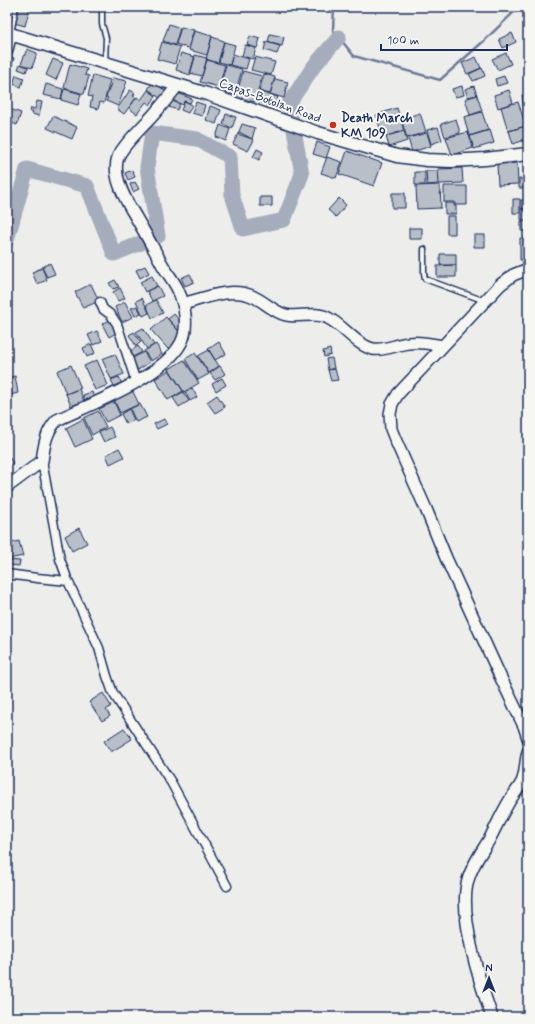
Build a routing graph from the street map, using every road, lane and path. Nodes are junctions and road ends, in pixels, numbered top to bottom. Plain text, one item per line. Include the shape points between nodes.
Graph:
1 (16, 7) edge
2 (102, 12) dead end
3 (11, 34) edge
4 (9, 55) dead end
5 (105, 62) junction
6 (178, 85) junction
7 (528, 154) edge
8 (424, 249) dead end
9 (528, 269) edge
10 (485, 301) junction
11 (100, 302) dead end
12 (183, 304) junction
13 (442, 346) junction
14 (136, 382) junction
15 (42, 461) junction
16 (8, 484) edge
17 (7, 574) edge
18 (68, 581) junction
19 (528, 738) edge
20 (528, 752) edge
21 (228, 886) dead end
22 (492, 1017) edge

1 - 3 lane
2 - 5 lane via 102,28 106,38
3 - 4 lane
3 - 5 main road, Capas-Botolan Road
5 - 6 main road, Capas-Botolan Road
6 - 7 main road, Capas-Botolan Road via 318,133 379,152 414,159 464,161
6 - 12 street via 119,157 117,176 129,205 178,289
8 - 10 lane via 425,279
9 - 10 street via 508,278
10 - 13 street
11 - 14 street via 117,324
12 - 13 street via 226,293 242,293 255,297 285,315 317,315 328,318 374,349 412,342
12 - 14 street via 185,322 181,343 169,358
13 - 19 street via 394,400 390,408 391,430
14 - 15 street via 57,420 47,434
15 - 16 street
15 - 18 street via 60,559
17 - 18 street
18 - 21 street via 99,648 113,693 171,782
20 - 22 street via 522,781 469,875 464,899 477,969

